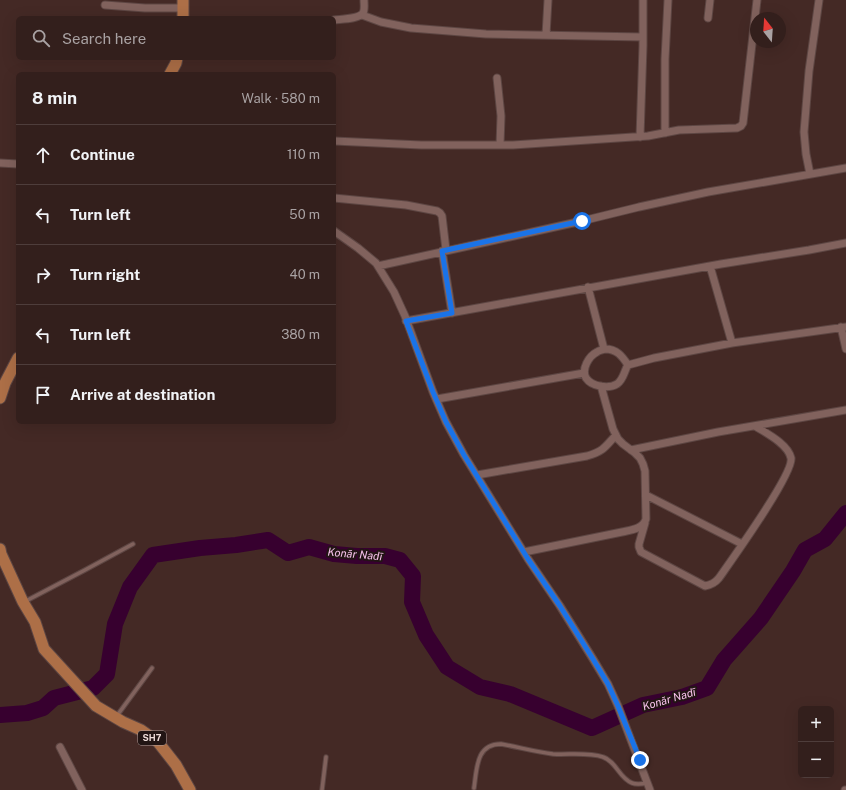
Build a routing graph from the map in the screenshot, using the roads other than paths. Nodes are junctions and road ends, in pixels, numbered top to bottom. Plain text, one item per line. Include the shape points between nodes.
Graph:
1 (364, 0) edge
2 (548, 0) edge
3 (643, 0) edge
4 (668, 0) edge
5 (710, 0) edge
6 (757, 0) edge
7 (818, 0) edge
8 (105, 5) dead end
9 (183, 9) edge
10 (362, 15) junction
11 (708, 18) dead end
12 (336, 20) edge
13 (546, 35) junction
14 (643, 37) junction
15 (497, 78) dead end
16 (665, 133) junction
17 (640, 137) junction
18 (336, 141) edge
19 (500, 145) junction
20 (0, 163) edge
21 (16, 164) edge
22 (846, 168) edge
23 (810, 174) junction
24 (336, 198) edge
25 (336, 232) edge
26 (846, 244) edge
27 (444, 251) junction
28 (378, 266) junction
29 (710, 266) junction
30 (588, 288) junction
31 (452, 313) junction
32 (406, 321) junction
33 (843, 327) edge
34 (732, 344) junction
35 (604, 349) junction
36 (846, 349) edge
37 (16, 362) edge
38 (628, 365) junction
39 (584, 373) junction
40 (601, 386) junction
41 (0, 398) edge
42 (437, 399) junction
43 (846, 410) edge
44 (755, 426) junction
45 (616, 435) junction
46 (631, 450) junction
47 (477, 475) junction
48 (646, 495) junction
49 (645, 523) junction
50 (133, 544) dead end
51 (742, 544) junction
52 (0, 549) edge
53 (524, 552) junction
54 (23, 602) junction
55 (152, 668) dead end
56 (115, 718) junction
57 (60, 747) dead end
58 (326, 757) dead end
59 (649, 787) edge
60 (474, 788) dead end
61 (82, 790) edge
62 (190, 790) edge
63 (322, 790) edge

1 - 10 street
2 - 13 street
3 - 14 street
4 - 16 street
5 - 11 street
6 - 16 street via 741,126
7 - 23 street via 804,132
8 - 9 street
10 - 12 street
10 - 13 street via 411,28 486,34
13 - 14 street
14 - 17 street
15 - 19 street via 501,116
16 - 17 street
17 - 19 street
18 - 19 street
20 - 21 street
22 - 23 street
23 - 27 street via 685,197
24 - 27 street via 406,205 437,211 442,216
25 - 28 street
26 - 29 street
27 - 28 street
27 - 31 street
28 - 32 street via 394,292
29 - 30 street
29 - 34 street
30 - 31 street
30 - 35 street
31 - 32 street
32 - 42 street
33 - 34 street
33 - 36 street
34 - 38 street
35 - 38 street via 617,351
35 - 39 street via 592,355
37 - 41 main road
38 - 40 street via 617,384
39 - 40 street via 586,378
39 - 42 street
40 - 45 street
42 - 47 street via 446,422
43 - 44 street
44 - 46 street
44 - 51 street via 784,446 792,460 766,509
45 - 46 street
45 - 47 street via 603,450 593,454
46 - 48 street via 640,458 646,471
47 - 53 street
48 - 49 street
48 - 51 street
49 - 51 street via 639,544 641,552 705,586 719,578
49 - 53 street via 627,531
50 - 54 lane
52 - 54 main road
53 - 59 street via 608,684
54 - 56 main road, SH7 via 35,622 44,649 96,706
55 - 56 lane
56 - 62 main road, SH7 via 141,730 158,742 176,765
57 - 61 street
58 - 63 lane
59 - 60 lane via 632,784 602,756 566,755 494,744 480,756

